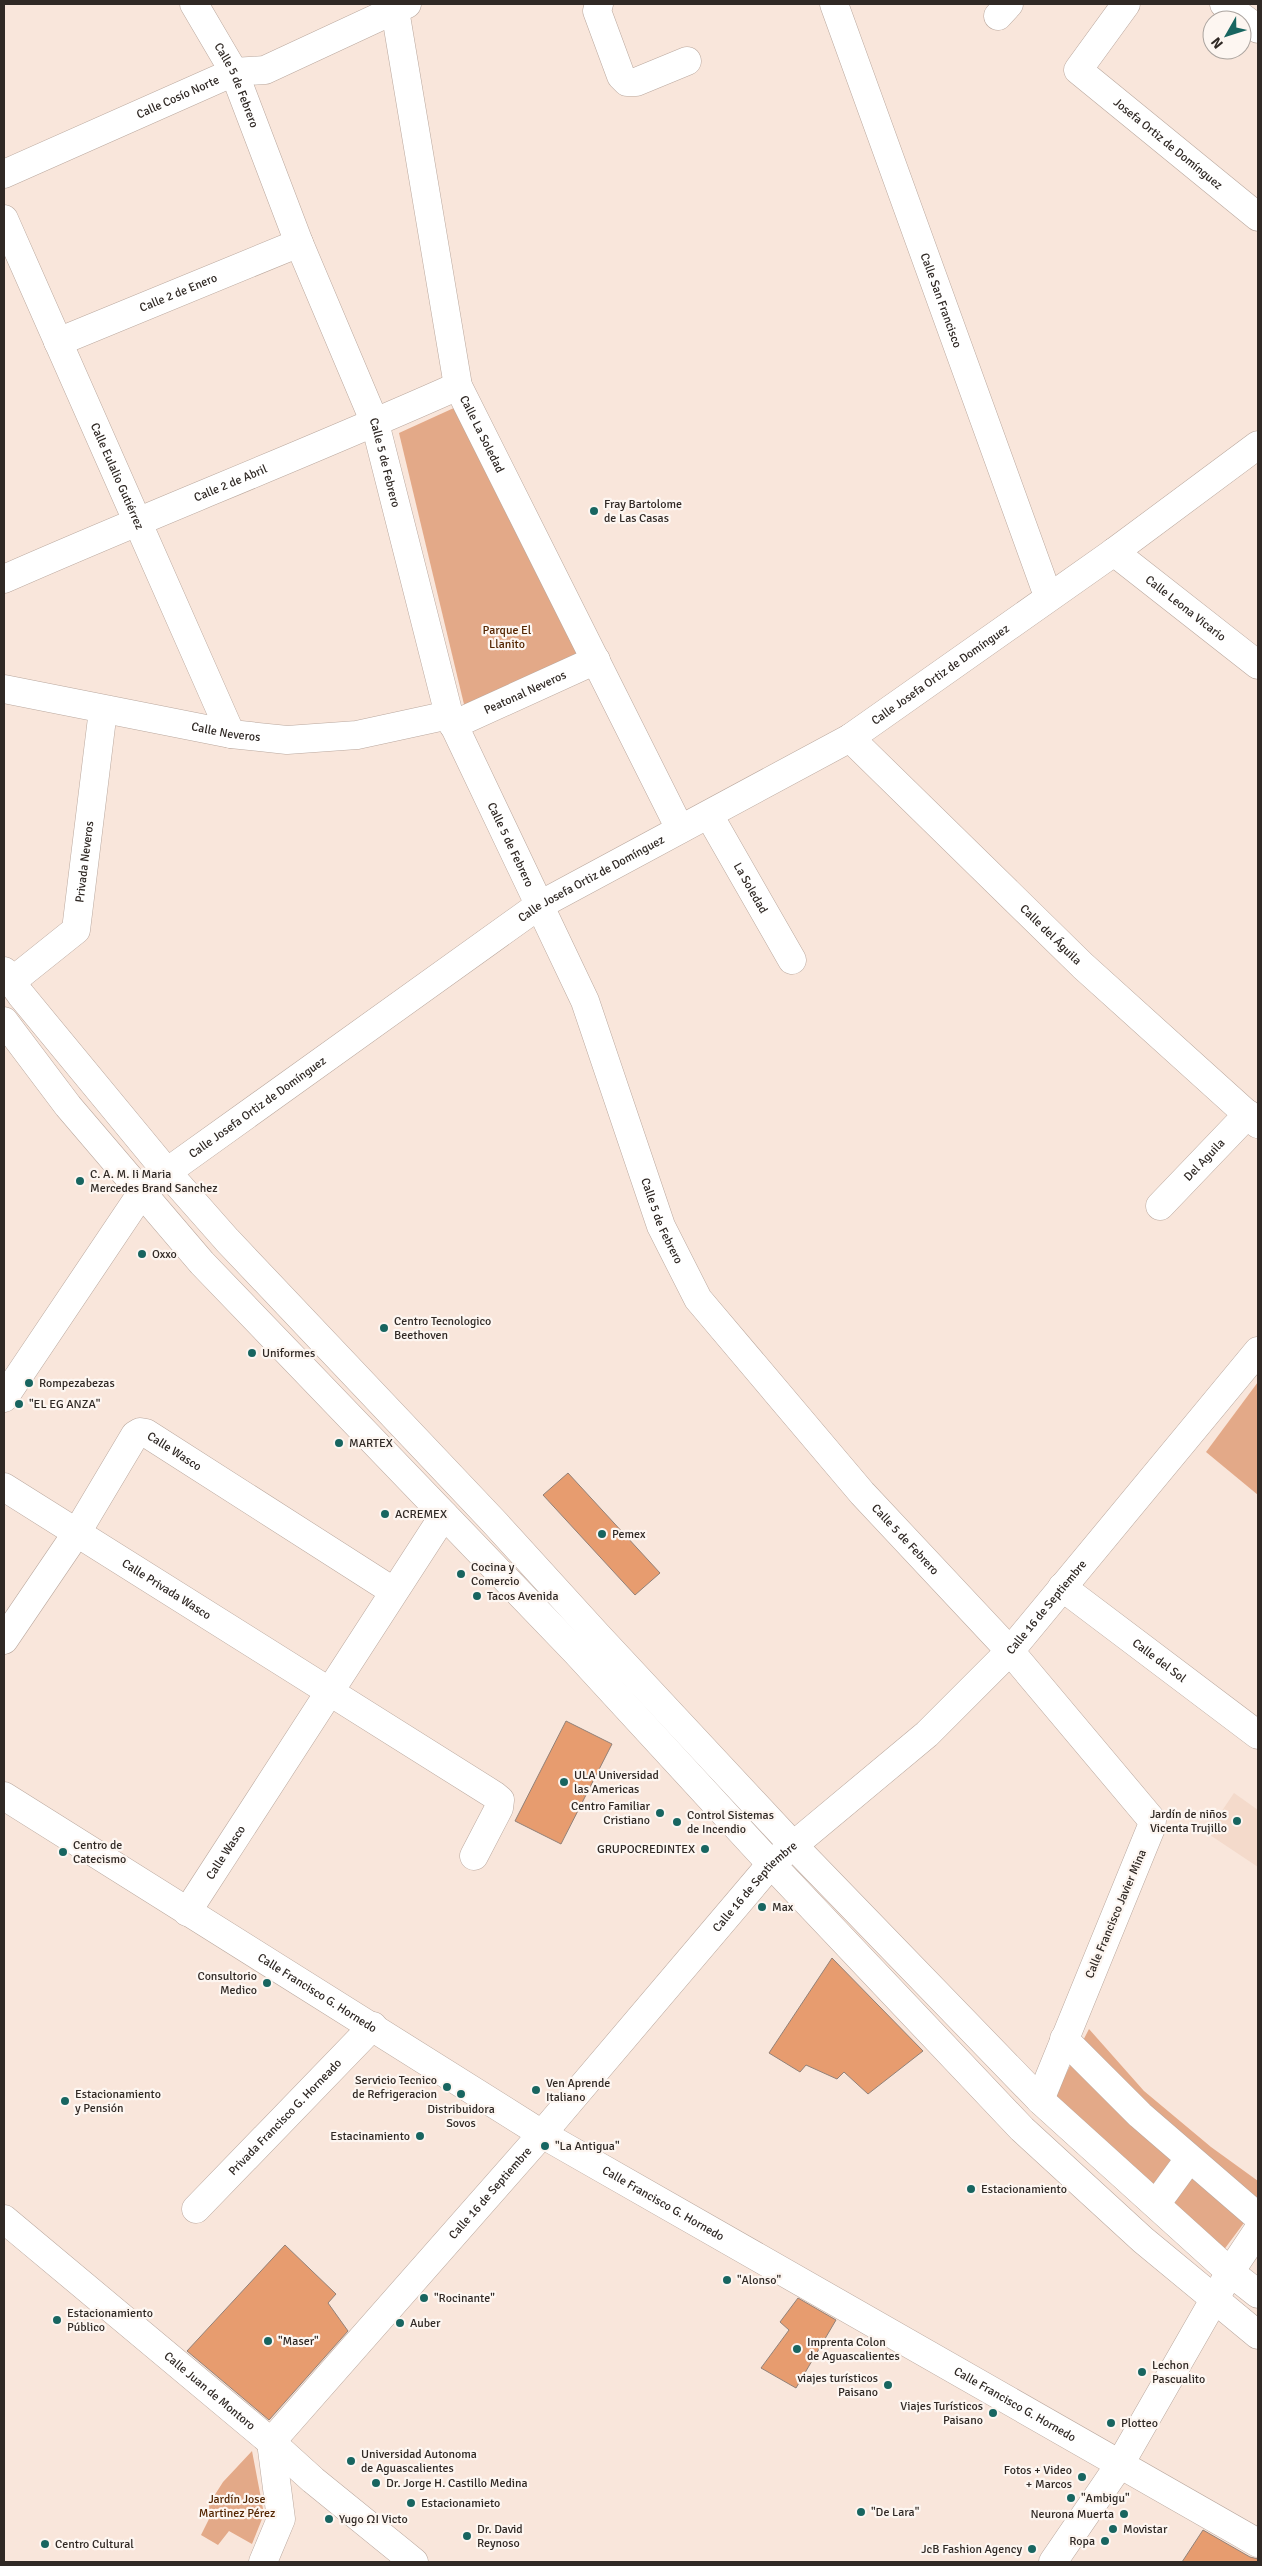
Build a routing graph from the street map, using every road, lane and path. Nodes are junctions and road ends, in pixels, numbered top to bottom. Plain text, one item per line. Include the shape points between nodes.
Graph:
1 (194, 4) edge
2 (599, 4) edge
3 (834, 4) edge
4 (1126, 4) edge
5 (1224, 4) edge
6 (399, 6) edge
7 (1258, 29) edge
8 (687, 61) dead end
9 (234, 72) junction
10 (4, 174) edge
11 (1258, 217) edge
12 (4, 219) edge
13 (299, 243) junction
14 (58, 342) junction
15 (458, 386) junction
16 (375, 423) junction
17 (1258, 445) edge
18 (137, 521) junction
19 (1114, 552) junction
20 (4, 580) edge
21 (1048, 596) junction
22 (596, 660) junction
23 (1258, 665) edge
24 (4, 689) edge
25 (104, 710) junction
26 (451, 720) junction
27 (230, 734) junction
28 (850, 738) junction
29 (709, 815) junction
30 (680, 829) junction
31 (538, 906) junction
32 (792, 960) dead end
33 (7, 976) edge
34 (4, 1022) edge
35 (1253, 1119) edge
36 (167, 1172) junction
37 (141, 1194) junction
38 (1160, 1206) dead end
39 (1258, 1351) edge
40 (4, 1398) edge
41 (4, 1487) edge
42 (444, 1515) junction
43 (76, 1534) junction
44 (1062, 1586) junction
45 (393, 1591) junction
46 (4, 1640) edge
47 (1010, 1651) junction
48 (331, 1692) junction
49 (1258, 1735) edge
50 (4, 1796) edge
51 (792, 1844) junction
52 (474, 1856) dead end
53 (771, 1864) junction
54 (187, 1912) junction
55 (373, 2026) junction
56 (1064, 2039) junction
57 (1040, 2100) junction
58 (542, 2134) junction
59 (1188, 2159) junction
60 (1162, 2196) dead end
61 (196, 2209) dead end
62 (1258, 2217) edge
63 (4, 2219) edge
64 (1258, 2230) edge
65 (1230, 2272) junction
66 (1258, 2294) edge
67 (1214, 2301) junction
68 (1258, 2335) edge
69 (271, 2442) junction
70 (1120, 2464) junction
71 (1258, 2543) edge
72 (264, 2562) edge
73 (414, 2562) edge
74 (1053, 2562) edge

1 - 9 street, Calle 5 de Febrero
2 - 8 street via 597,11 621,76 627,82 636,82
3 - 21 street, Calle San Francisco
4 - 11 street, Josefa Ortiz de Domínguez via 1078,70
5 - 7 street
6 - 9 street, Calle Cosío Norte via 265,70
6 - 15 street, Calle La Soledad
9 - 10 street, Calle Cosío Norte
9 - 13 street, Calle 5 de Febrero
12 - 14 street, Calle Eulalio Gutiérrez
13 - 14 street, Calle 2 de Enero
13 - 16 street, Calle 5 de Febrero
14 - 18 street, Calle Eulalio Gutiérrez
15 - 16 street, Calle 2 de Abril
15 - 22 street, Calle La Soledad
16 - 18 street, Calle 2 de Abril
16 - 26 street, Calle 5 de Febrero
17 - 19 street, Calle Josefa Ortiz de Domínguez
18 - 20 street, Calle 2 de Abril
18 - 27 street, Calle Eulalio Gutiérrez
19 - 21 street, Calle Josefa Ortiz de Domínguez
19 - 23 street, Calle Leona Vicario
21 - 28 street, Calle Josefa Ortiz de Domínguez
22 - 26 street, Peatonal Neveros
22 - 30 street, Calle La Soledad
24 - 25 street, Calle Neveros
25 - 27 street, Calle Neveros
25 - 33 street, Privada Neveros via 76,930
26 - 27 street, Calle Neveros via 357,735 288,740
26 - 31 street, Calle 5 de Febrero
28 - 29 street, Calle Josefa Ortiz de Domínguez
28 - 35 street, Calle del Águila via 1083,966
29 - 30 street, Calle Josefa Ortiz de Domínguez
29 - 32 street, La Soledad
30 - 31 street, Calle Josefa Ortiz de Domínguez
31 - 36 street, Calle Josefa Ortiz de Domínguez
31 - 47 street, Calle 5 de Febrero via 585,1001 661,1226 698,1299 862,1494
33 - 36 street
34 - 37 street
35 - 38 street, Del Aguila
36 - 37 street, Calle Josefa Ortiz de Domínguez
36 - 51 street
37 - 40 street, Calle Josefa Ortiz de Domínguez
37 - 42 street via 202,1263
39 - 44 street, Calle 16 de Septiembre
41 - 43 street, Calle Privada Wasco
42 - 45 street, Calle Wasco
42 - 53 street via 576,1652
43 - 45 street, Calle Wasco via 135,1435 146,1433
43 - 46 street, Calle Wasco
43 - 48 street, Calle Privada Wasco
44 - 47 street, Calle 16 de Septiembre
44 - 49 street, Calle del Sol
45 - 48 street, Calle Wasco
47 - 51 street, Calle 16 de Septiembre via 928,1734
47 - 56 street, Calle Francisco Javier Mina via 1152,1820
48 - 52 street via 500,1800
48 - 54 street, Calle Wasco
50 - 54 street, Calle Francisco G. Hornedo
51 - 53 street, Calle 16 de Septiembre
51 - 57 street
53 - 58 street, Calle 16 de Septiembre
53 - 67 street via 1022,2129
54 - 55 street, Calle Francisco G. Hornedo
55 - 58 street, Calle Francisco G. Hornedo
55 - 61 street, Privada Francisco G. Horneado
56 - 57 street, Calle Francisco Javier Mina
56 - 59 street
57 - 65 street
58 - 69 street, Calle 16 de Septiembre
58 - 70 street, Calle Francisco G. Hornedo
59 - 60 street
59 - 62 street
63 - 69 street, Calle Juan de Montoro
64 - 65 street
65 - 66 street
65 - 67 street
67 - 68 street
67 - 70 street
69 - 72 street via 281,2520
69 - 73 street, Calle Juan de Montoro
70 - 71 street, Calle Francisco G. Hornedo
70 - 74 street

